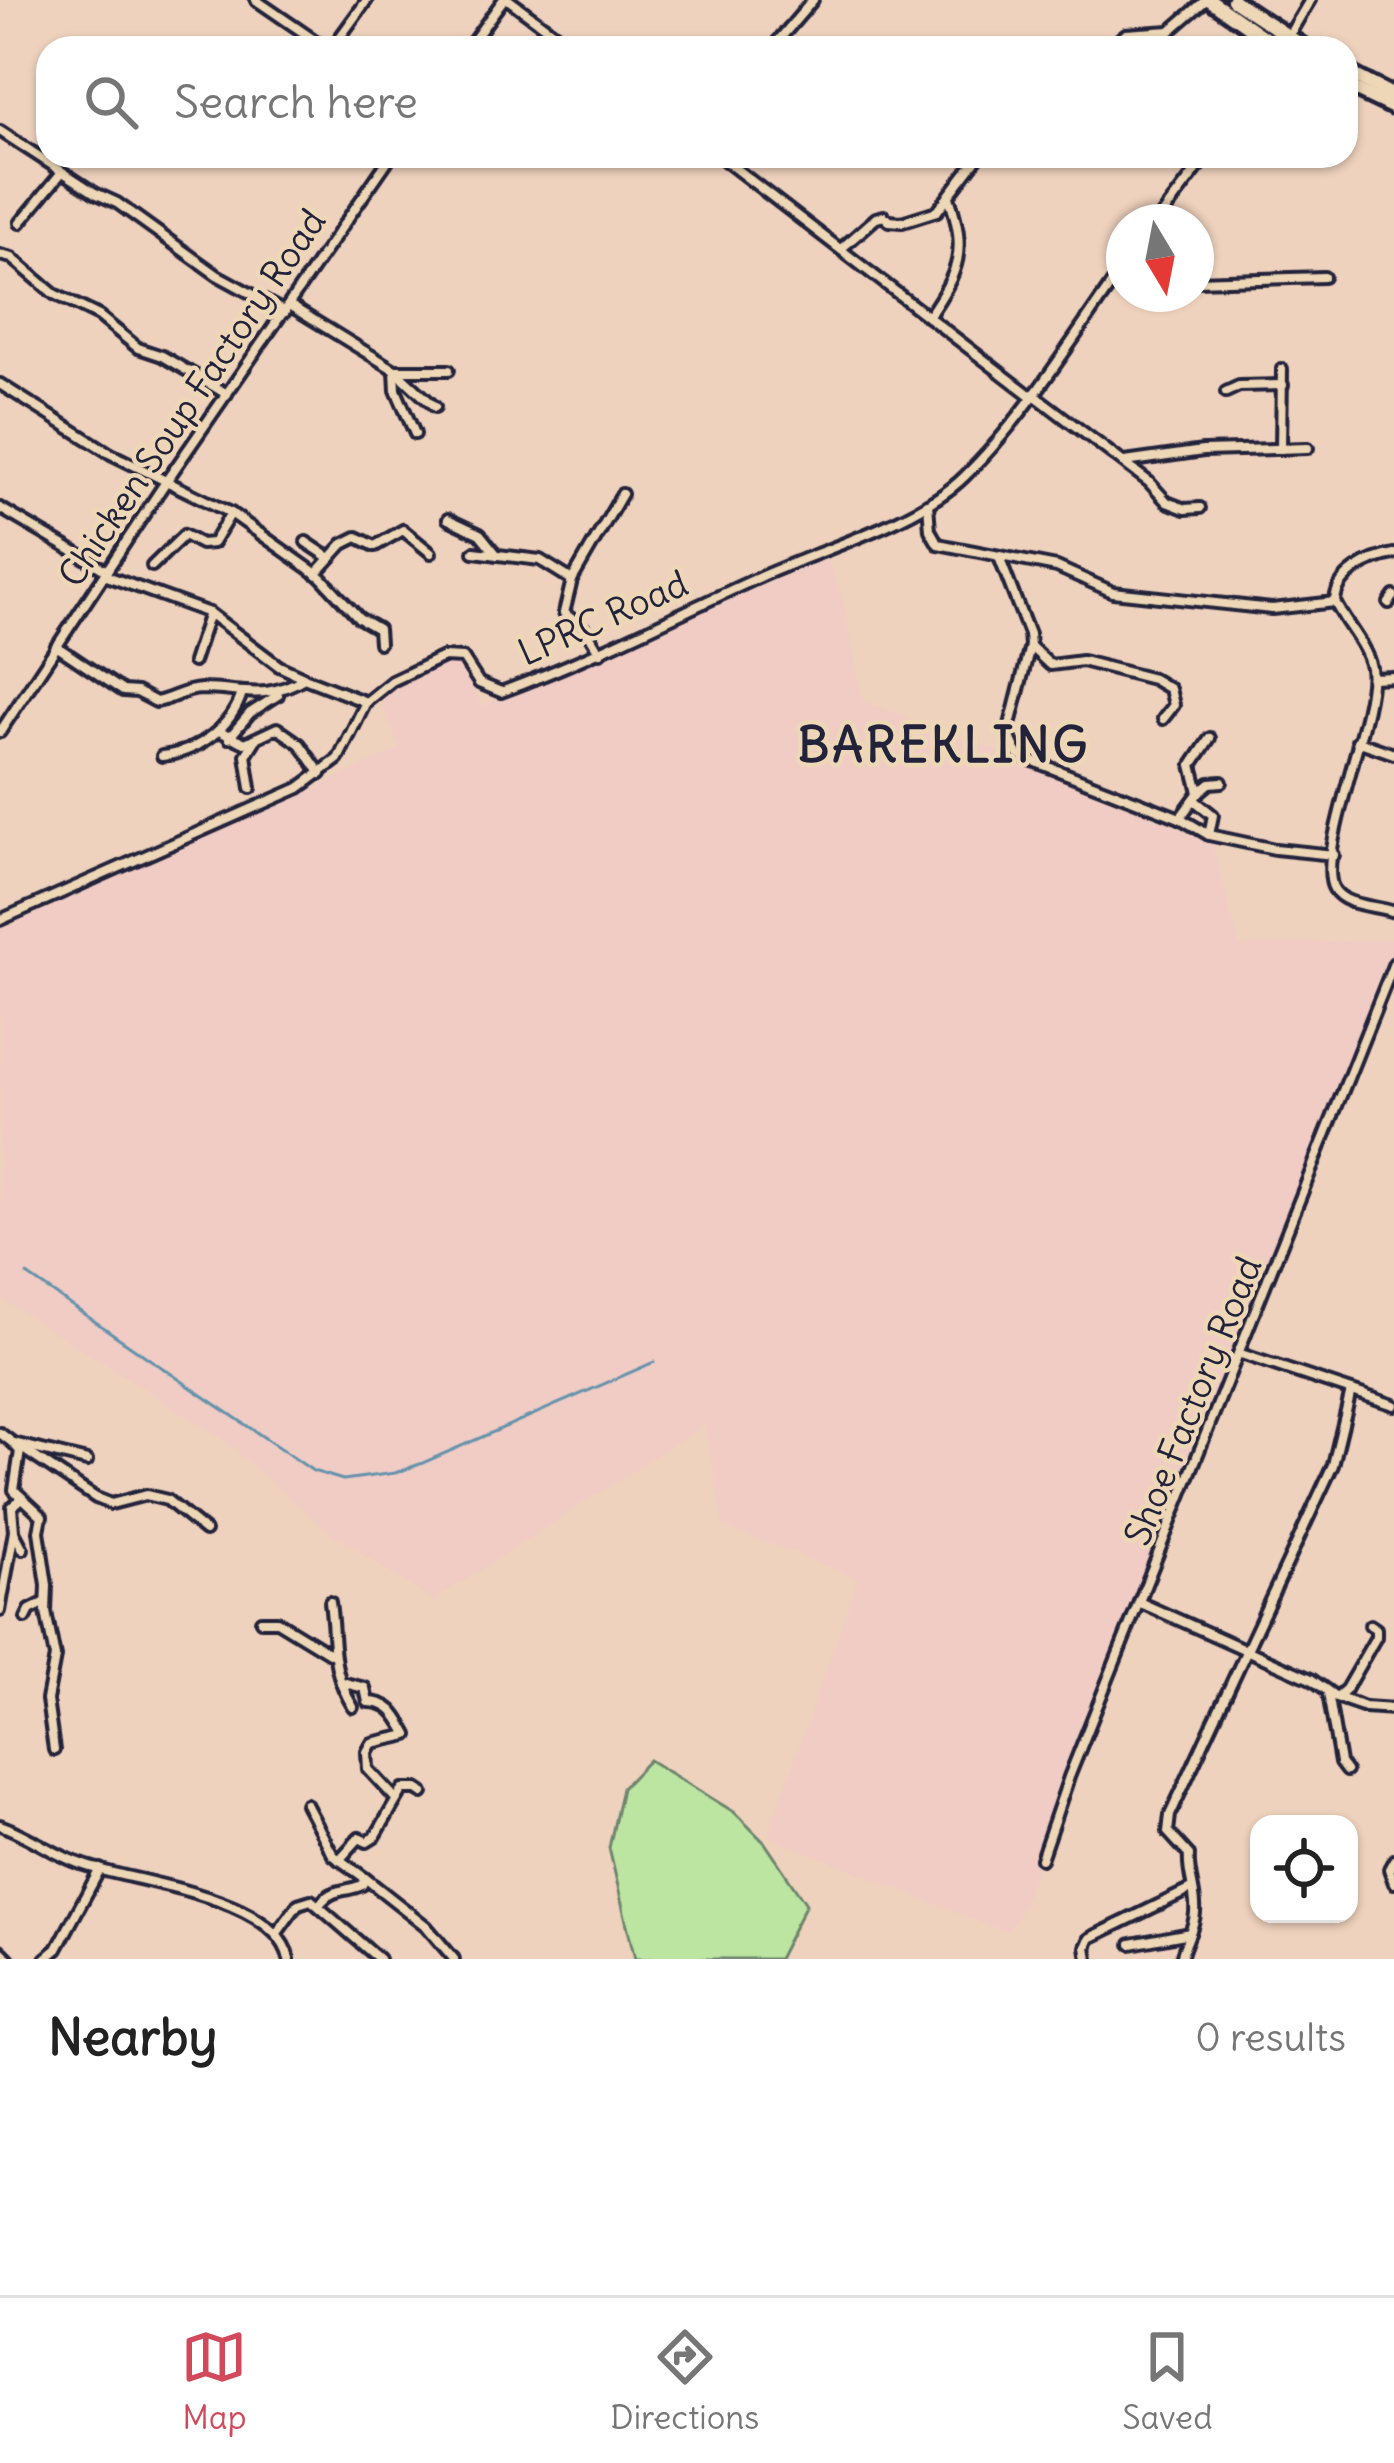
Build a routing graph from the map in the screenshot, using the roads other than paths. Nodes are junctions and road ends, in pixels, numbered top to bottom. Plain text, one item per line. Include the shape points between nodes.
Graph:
1 (256, 0) edge
2 (367, 0) edge
3 (506, 0) edge
4 (813, 0) edge
5 (1208, 0) edge
6 (1232, 0) edge
7 (1310, 0) edge
8 (311, 36) edge
9 (338, 36) edge
10 (478, 36) edge
11 (557, 36) edge
12 (782, 36) edge
13 (1124, 36) edge
14 (1276, 36) edge
15 (1280, 36) edge
16 (1294, 36) edge
17 (1358, 77) edge
18 (1358, 91) edge
19 (1394, 96) edge
20 (1394, 108) edge
21 (0, 131) edge
22 (36, 155) edge
23 (56, 168) edge
24 (383, 168) edge
25 (735, 168) edge
26 (968, 168) edge
27 (1198, 168) edge
28 (62, 172) junction
29 (949, 197) junction
30 (1171, 204) edge
31 (20, 223) dead end
32 (842, 248) junction
33 (0, 255) edge
34 (1324, 278) dead end
35 (1214, 281) edge
36 (1106, 292) edge
37 (287, 308) junction
38 (928, 317) junction
39 (1282, 369) dead end
40 (395, 370) junction
41 (449, 370) dead end
42 (0, 384) edge
43 (1283, 385) junction
44 (1226, 392) dead end
45 (226, 394) junction
46 (1032, 395) junction
47 (435, 407) dead end
48 (415, 434) dead end
49 (1308, 448) dead end
50 (1281, 449) junction
51 (1123, 463) junction
52 (166, 480) junction
53 (622, 494) dead end
54 (928, 504) junction
55 (0, 508) edge
56 (1201, 508) dead end
57 (231, 513) junction
58 (448, 519) dead end
59 (306, 542) dead end
60 (474, 552) dead end
61 (431, 553) dead end
62 (1394, 554) edge
63 (497, 555) junction
64 (999, 556) junction
65 (330, 558) junction
66 (152, 566) dead end
67 (106, 573) junction
68 (316, 574) junction
69 (572, 580) junction
70 (1335, 602) junction
71 (209, 613) junction
72 (380, 643) dead end
73 (56, 646) junction
74 (1030, 646) junction
75 (600, 653) junction
76 (193, 662) dead end
77 (1394, 676) edge
78 (1371, 678) junction
79 (301, 680) junction
80 (242, 693) junction
81 (366, 702) junction
82 (1163, 719) dead end
83 (218, 731) junction
84 (0, 732) edge
85 (229, 738) junction
86 (1210, 738) dead end
87 (254, 740) junction
88 (1357, 741) junction
89 (1394, 754) edge
90 (162, 756) dead end
91 (321, 774) junction
92 (1222, 782) dead end
93 (250, 788) dead end
94 (1197, 796) junction
95 (1180, 818) junction
96 (1209, 835) junction
97 (1334, 855) junction
98 (1394, 912) edge
99 (0, 920) edge
100 (1394, 963) edge
101 (1241, 1354) junction
102 (1351, 1391) junction
103 (1394, 1405) edge
104 (0, 1432) edge
105 (13, 1443) junction
106 (87, 1461) dead end
107 (22, 1498) junction
108 (14, 1531) junction
109 (206, 1532) dead end
110 (23, 1550) dead end
111 (46, 1602) junction
112 (330, 1602) dead end
113 (1141, 1603) junction
114 (0, 1611) edge
115 (26, 1618) dead end
116 (261, 1621) dead end
117 (1370, 1624) dead end
118 (1246, 1649) junction
119 (331, 1654) junction
120 (341, 1682) junction
121 (1332, 1694) junction
122 (352, 1707) dead end
123 (1394, 1708) edge
124 (54, 1750) dead end
125 (1346, 1772) dead end
126 (423, 1793) dead end
127 (396, 1798) junction
128 (306, 1804) dead end
129 (0, 1825) edge
130 (1041, 1858) dead end
131 (339, 1860) junction
132 (1394, 1860) edge
133 (100, 1869) junction
134 (365, 1878) junction
135 (1394, 1883) edge
136 (1191, 1889) junction
137 (319, 1905) junction
138 (277, 1933) junction
139 (1191, 1933) junction
140 (1131, 1944) dead end
141 (0, 1950) edge
142 (9, 1959) edge
143 (45, 1959) edge
144 (289, 1959) edge
145 (379, 1959) edge
146 (454, 1959) edge
147 (1088, 1959) edge
148 (1181, 1959) edge

1 - 8 street
2 - 9 street
3 - 10 street
3 - 11 street
4 - 12 street
5 - 13 street via 1170,31
5 - 14 main road
6 - 15 main road
7 - 16 street
17 - 19 main road
18 - 20 main road
21 - 22 street
23 - 28 street
24 - 37 street, Chicken Soup Factory Road
25 - 32 street
26 - 29 street
27 - 30 street
28 - 31 street
28 - 37 street via 217,275
29 - 32 street via 930,216 876,218
29 - 38 street via 960,256
32 - 38 street
33 - 45 street via 138,348
34 - 35 street
36 - 46 street, LPRC Road
37 - 40 street
37 - 45 street, Chicken Soup Factory Road
38 - 46 street
39 - 43 street
40 - 41 street
40 - 47 street
40 - 48 street
42 - 52 street
43 - 44 street
43 - 50 street
45 - 52 street, Chicken Soup Factory Road
46 - 51 street
46 - 54 street, LPRC Road via 964,477
49 - 50 street
50 - 51 street
51 - 56 street via 1175,507
52 - 57 street
52 - 67 street, Chicken Soup Factory Road
53 - 69 street
54 - 64 street via 934,542
54 - 75 street, LPRC Road
55 - 67 street
57 - 66 street via 213,543 184,535
57 - 68 street
58 - 63 street via 480,534
59 - 65 street
60 - 63 street
61 - 65 street via 399,530 375,545 352,538
62 - 70 street via 1339,582
63 - 69 street via 540,560
64 - 70 street via 1057,567 1114,592 1272,609
64 - 74 street
65 - 68 street
67 - 71 street
67 - 73 street, Chicken Soup Factory Road
68 - 72 street via 378,629
69 - 75 street via 565,613
70 - 78 street
71 - 76 street
71 - 79 street
73 - 80 street via 122,691 156,703 200,689
73 - 84 street, Chicken Soup Factory Road
74 - 82 street via 1050,665 1082,661 1164,685 1174,705
74 - 95 street via 1008,733 1018,755
75 - 81 street, LPRC Road via 501,692 478,683 463,658 443,657
77 - 78 street
78 - 88 street
79 - 80 street via 266,694
79 - 81 street
79 - 85 street via 250,713
80 - 83 street
81 - 91 street via 338,759
83 - 85 street
83 - 90 street via 185,753
85 - 87 street
86 - 94 street via 1192,765
87 - 91 street via 277,728
87 - 93 street via 246,755
88 - 89 street
88 - 97 street
91 - 99 street
92 - 94 street
94 - 95 street
94 - 96 street via 1213,814
95 - 96 street
96 - 97 street
97 - 98 street via 1335,892
100 - 101 street, Shoe Factory Road
101 - 102 street
101 - 113 street, Shoe Factory Road
102 - 103 street
102 - 118 street via 1333,1465
104 - 105 street
105 - 106 street
105 - 107 street via 20,1451 14,1490
105 - 109 street via 97,1498 166,1500
107 - 108 street via 12,1507
107 - 111 street via 42,1516
108 - 110 street
108 - 114 street
111 - 115 street
111 - 124 street via 55,1657 47,1700
112 - 119 street
113 - 118 street
113 - 130 street, Shoe Factory Road
116 - 119 street via 277,1621
117 - 121 street via 1376,1636 1346,1689
118 - 121 street
118 - 136 street via 1168,1823 1189,1855
119 - 120 street
120 - 122 street
120 - 127 street via 364,1688 368,1702 383,1702 408,1735 372,1743 367,1752 368,1768
121 - 123 street
121 - 125 street
126 - 127 street via 409,1788
127 - 131 street via 375,1837 359,1838
128 - 131 street
129 - 133 street
131 - 134 street
132 - 135 street
133 - 138 street via 228,1905
133 - 143 street
134 - 137 street
134 - 146 street via 426,1925
136 - 139 street
136 - 147 street via 1090,1938
137 - 138 street via 298,1904
137 - 145 street
138 - 144 street
139 - 140 street
139 - 148 street
141 - 142 street

